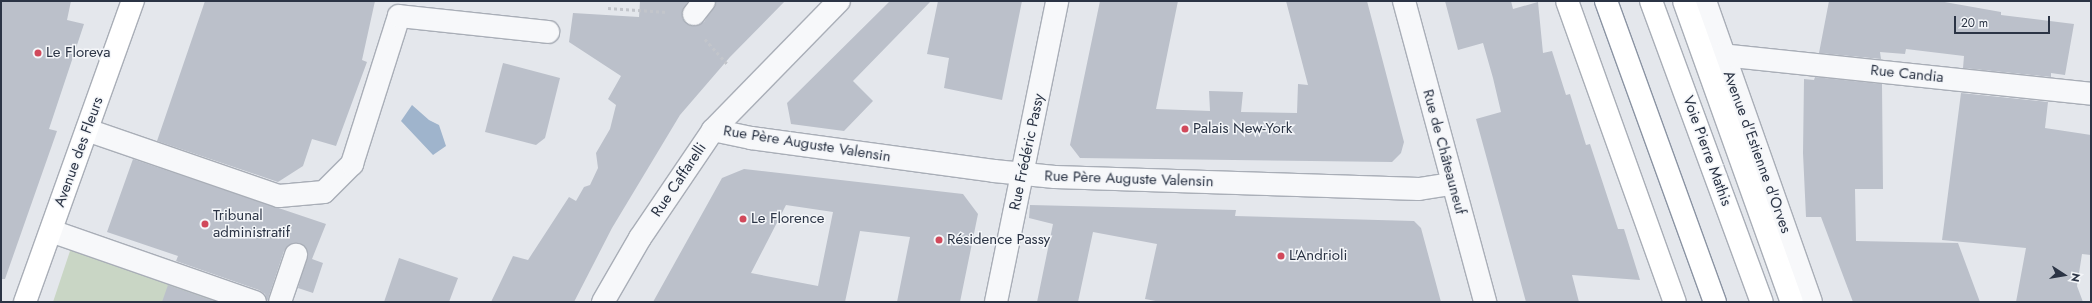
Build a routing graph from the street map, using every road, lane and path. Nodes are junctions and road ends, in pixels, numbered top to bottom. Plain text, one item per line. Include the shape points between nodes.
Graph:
1 (133, 1) edge
2 (839, 1) edge
3 (1057, 1) edge
4 (1404, 1) edge
5 (1567, 1) edge
6 (1606, 1) edge
7 (1651, 1) edge
8 (1684, 1) edge
9 (1705, 1) edge
10 (608, 8) dead end
11 (699, 16) edge
12 (548, 32) dead end
13 (1722, 55) junction
14 (729, 66) dead end
15 (2091, 94) edge
16 (87, 130) junction
17 (713, 130) junction
18 (1022, 174) junction
19 (1452, 184) junction
20 (51, 231) junction
21 (296, 255) dead end
22 (25, 302) edge
23 (255, 302) edge
24 (280, 302) edge
25 (603, 302) edge
26 (996, 302) edge
27 (1485, 302) edge
28 (1675, 302) edge
29 (1715, 302) edge
30 (1762, 302) edge
31 (1792, 302) edge
32 (1811, 302) edge

1 - 16 main road, Avenue des Fleurs
2 - 17 street, Rue Caffarelli
3 - 18 street, Rue Frédéric Passy
4 - 19 street, Rue de Châteauneuf
5 - 28 main road
6 - 29 main road, bridge
7 - 30 main road, Voie Pierre Mathis
8 - 31 main road
9 - 13 street, Avenue d'Estienne d'Orves
10 - 11 path
11 - 14 path
12 - 16 street via 399,16 352,164 324,192 279,196
13 - 15 street, Rue Candia
13 - 32 street, Avenue d'Estienne d'Orves
16 - 20 main road, Avenue des Fleurs
17 - 18 street, Rue Père Auguste Valensin via 751,138
17 - 25 street, Rue Caffarelli via 640,238
18 - 19 street, Rue Père Auguste Valensin via 1419,189
18 - 26 street, Rue Frédéric Passy
19 - 27 street, Rue de Châteauneuf
20 - 22 main road, Avenue des Fleurs
20 - 23 street
21 - 24 street

